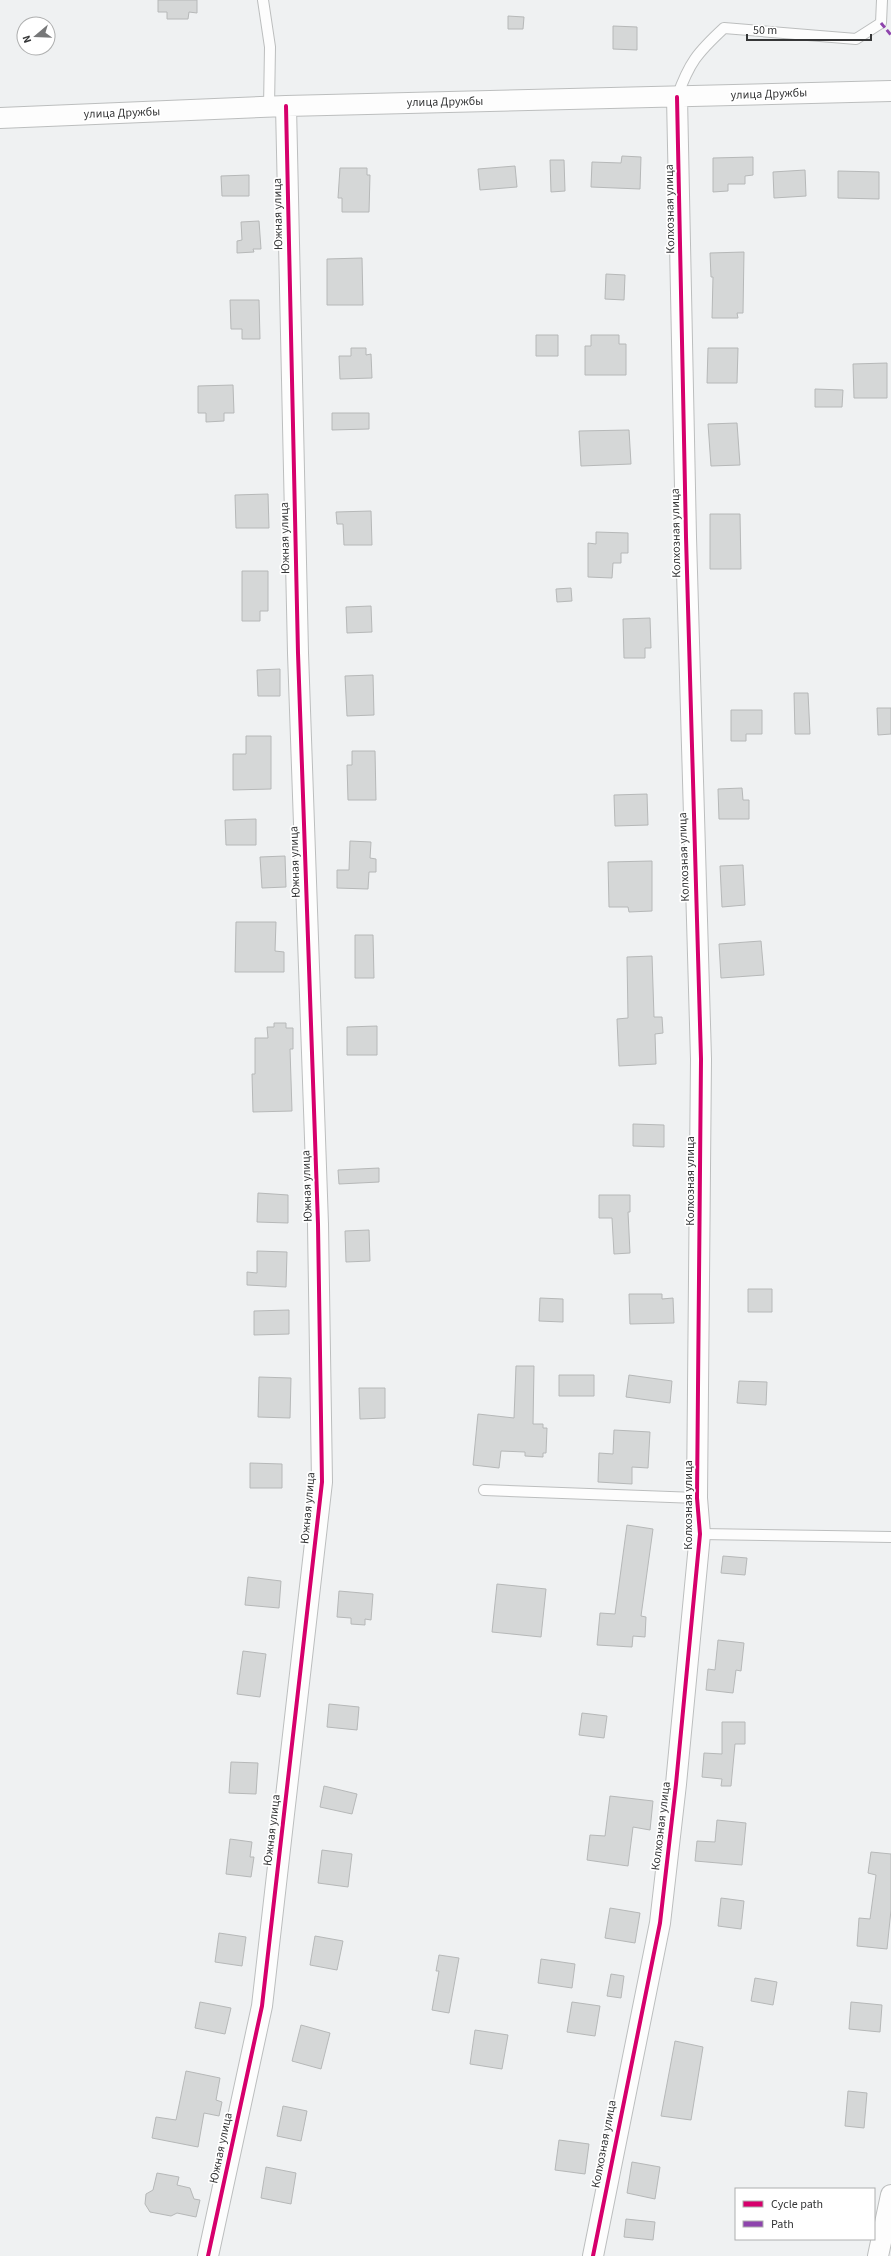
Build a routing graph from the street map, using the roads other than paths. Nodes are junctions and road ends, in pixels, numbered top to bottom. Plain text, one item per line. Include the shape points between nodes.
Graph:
1 (263, 0) edge
2 (882, 0) edge
3 (891, 91) edge
4 (677, 97) junction
5 (278, 106) junction
6 (0, 118) edge
7 (484, 1490) dead end
8 (697, 1498) junction
9 (700, 1534) junction
10 (891, 1537) edge
11 (891, 2195) edge
12 (208, 2256) edge
13 (593, 2256) edge
14 (878, 2256) edge

1 - 5 lane
2 - 4 lane via 881,23 856,39 724,28 702,48 686,70
3 - 4 street, улица Дружбы
4 - 5 street, улица Дружбы
4 - 8 street, Колхозная улица via 700,1059
5 - 6 street, улица Дружбы
5 - 12 street, Южная улица via 318,1224 322,1482 262,2006
7 - 8 lane
8 - 9 street, Колхозная улица
9 - 10 lane
9 - 13 street, Колхозная улица via 660,1923
11 - 14 street

